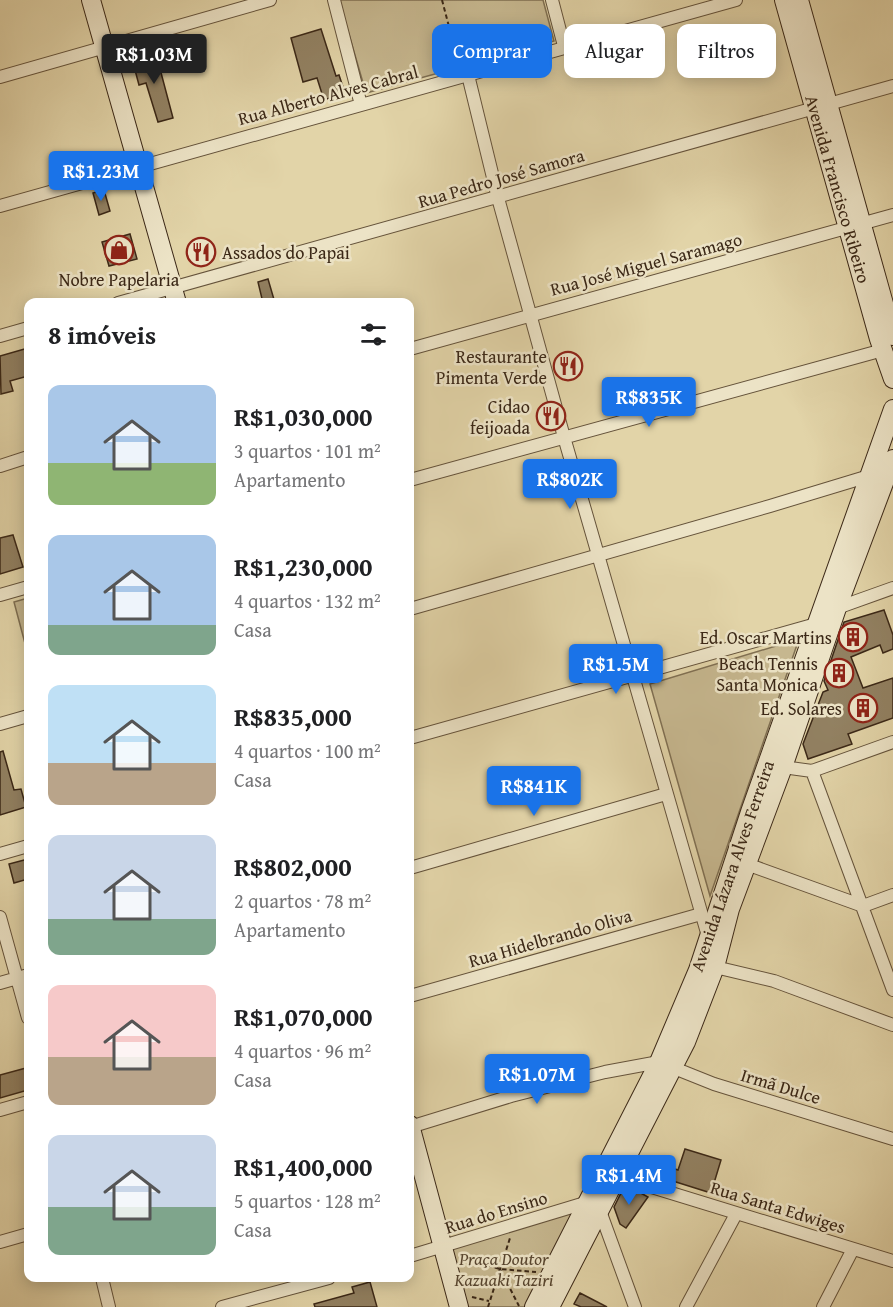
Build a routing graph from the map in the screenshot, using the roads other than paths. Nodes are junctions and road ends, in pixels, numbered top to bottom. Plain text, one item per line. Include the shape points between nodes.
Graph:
1 (91, 0) edge
2 (270, 0) edge
3 (334, 0) edge
4 (552, 0) edge
5 (736, 0) edge
6 (784, 0) edge
7 (799, 0) edge
8 (646, 24) edge
9 (564, 46) joint
10 (104, 47) junction
11 (552, 50) edge
12 (0, 77) edge
13 (458, 78) edge
14 (466, 78) edge
15 (893, 86) edge
16 (361, 105) junction
17 (821, 105) junction
18 (136, 167) junction
19 (498, 198) junction
20 (0, 206) edge
21 (893, 215) edge
22 (855, 225) junction
23 (174, 296) edge
24 (158, 298) edge
25 (530, 315) junction
26 (24, 329) edge
27 (0, 336) edge
28 (888, 343) edge
29 (414, 348) edge
30 (893, 378) edge
31 (893, 409) edge
32 (564, 437) junction
33 (24, 458) edge
34 (893, 459) edge
35 (0, 465) edge
36 (869, 476) junction
37 (414, 479) edge
38 (597, 556) junction
39 (24, 588) edge
40 (893, 588) edge
41 (0, 595) edge
42 (414, 608) edge
43 (837, 608) junction
44 (816, 624) junction
45 (633, 675) junction
46 (794, 708) junction
47 (24, 717) edge
48 (0, 724) edge
49 (414, 737) edge
50 (893, 742) edge
51 (783, 767) junction
52 (812, 771) junction
53 (666, 794) junction
54 (24, 847) edge
55 (0, 854) edge
56 (741, 862) junction
57 (414, 867) edge
58 (893, 896) edge
59 (863, 906) junction
60 (701, 914) junction
61 (0, 917) edge
62 (708, 936) junction
63 (714, 967) junction
64 (23, 977) edge
65 (0, 983) edge
66 (893, 990) edge
67 (414, 995) edge
68 (893, 1025) edge
69 (666, 1066) junction
70 (24, 1103) edge
71 (0, 1110) edge
72 (414, 1125) edge
73 (893, 1139) edge
74 (414, 1141) edge
75 (619, 1177) junction
76 (592, 1207) junction
77 (736, 1214) junction
78 (24, 1235) edge
79 (0, 1242) edge
80 (443, 1247) junction
81 (853, 1249) junction
82 (414, 1255) edge
83 (893, 1260) edge
84 (103, 1282) edge
85 (314, 1282) edge
86 (465, 1302) edge
87 (110, 1307) edge
88 (222, 1307) edge
89 (534, 1307) edge
90 (550, 1307) edge
91 (635, 1307) edge
92 (686, 1307) edge
93 (823, 1307) edge

1 - 10 main road
2 - 10 street
3 - 16 street
4 - 9 street
5 - 8 street, Rua Alberto Alves Cabral
6 - 17 main road, Avenida Francisco Ribeiro
7 - 17 main road, Avenida Francisco Ribeiro
9 - 11 street, Rua Alberto Alves Cabral
10 - 12 street
10 - 18 main road
13 - 16 street, Rua Alberto Alves Cabral
14 - 19 street
15 - 17 street, Rua Pedro José Samora
16 - 18 street, Rua Alberto Alves Cabral
17 - 19 street, Rua Pedro José Samora
17 - 22 main road, Avenida Francisco Ribeiro
18 - 20 street, Rua Alberto Alves Cabral
18 - 23 main road
19 - 23 street, Rua Pedro José Samora
19 - 25 street
21 - 22 street, Rua José Miguel Saramago
22 - 25 street, Rua José Miguel Saramago
22 - 28 main road, Avenida Francisco Ribeiro
23 - 24 street, Rua Pedro José Samora
25 - 29 street, Rua José Miguel Saramago
25 - 32 street
26 - 27 street
28 - 30 main road, Avenida Francisco Ribeiro
28 - 32 street
31 - 36 main road, Avenida Lázara Alves Ferreira
32 - 37 street
32 - 38 street
33 - 35 street
34 - 43 main road, Avenida Lázara Alves Ferreira
36 - 38 street
36 - 44 main road, Avenida Lázara Alves Ferreira
38 - 42 street
38 - 45 street
39 - 41 street
40 - 43 street
43 - 46 main road, Avenida Lázara Alves Ferreira
44 - 45 street
44 - 46 main road, Avenida Lázara Alves Ferreira
45 - 49 street
45 - 53 street
46 - 51 main road, Avenida Lázara Alves Ferreira
46 - 56 main road, Avenida Lázara Alves Ferreira
47 - 48 street
50 - 52 street
51 - 52 street
51 - 56 main road, Avenida Lázara Alves Ferreira
52 - 59 street
53 - 57 street
53 - 60 street
54 - 55 street
56 - 59 street
56 - 62 main road, Avenida Lázara Alves Ferreira
56 - 63 main road, Avenida Lázara Alves Ferreira
58 - 59 street
59 - 66 street
60 - 62 street
60 - 67 street, Rua Hidelbrando Oliva
61 - 64 street
62 - 69 main road, Avenida Lázara Alves Ferreira
63 - 68 street via 774,981
63 - 69 main road, Avenida Lázara Alves Ferreira
64 - 65 street
69 - 72 street via 605,1072
69 - 73 street, Irmã Dulce
69 - 75 main road, Avenida Lázara Alves Ferreira
69 - 76 main road, Avenida Lázara Alves Ferreira
70 - 71 street
74 - 80 main road
75 - 76 main road, Avenida Lázara Alves Ferreira
75 - 77 street, Rua Santa Edwiges
76 - 80 street, Rua do Ensino
76 - 89 main road, Avenida Lázara Alves Ferreira
76 - 90 main road, Avenida Lázara Alves Ferreira
76 - 91 street
77 - 81 street, Rua Santa Edwiges
77 - 92 street
78 - 79 street
80 - 82 street, Rua do Ensino
80 - 86 main road
81 - 83 street, Rua Santa Edwiges
81 - 93 street
84 - 87 street
85 - 88 street

